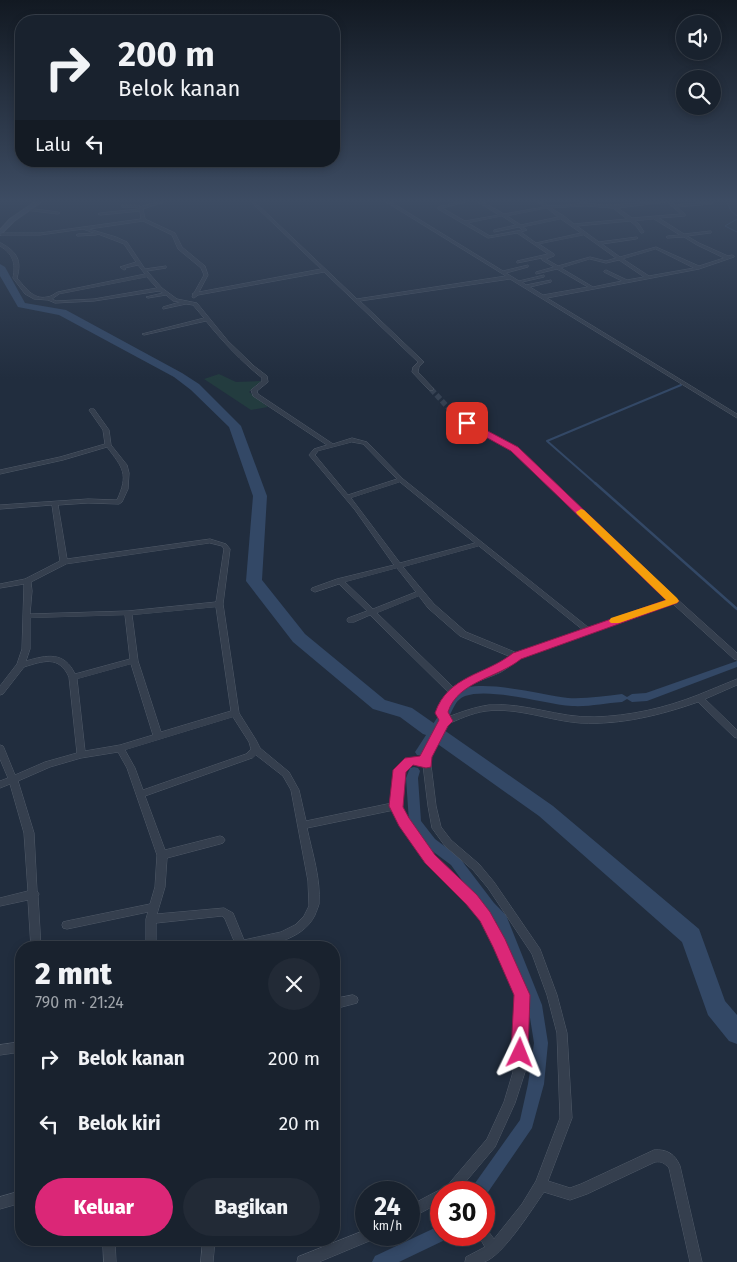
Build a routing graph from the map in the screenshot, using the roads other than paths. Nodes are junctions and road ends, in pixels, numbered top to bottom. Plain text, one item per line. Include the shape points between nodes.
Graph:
1 (18, 261) edge
2 (196, 261) edge
3 (315, 261) edge
4 (485, 261) edge
5 (525, 261) edge
6 (547, 261) edge
7 (580, 261) edge
8 (623, 261) edge
9 (684, 261) edge
10 (719, 261) edge
11 (519, 262) dead end
12 (139, 263) joint
13 (526, 266) dead end
14 (164, 267) dead end
15 (558, 267) junction
16 (699, 268) junction
17 (124, 269) dead end
18 (325, 270) junction
19 (606, 270) dead end
20 (503, 272) junction
21 (146, 273) junction
22 (511, 277) junction
23 (648, 278) junction
24 (549, 280) dead end
25 (521, 281) dead end
26 (627, 282) junction
27 (528, 286) dead end
28 (592, 288) junction
29 (160, 289) junction
30 (166, 294) junction
31 (194, 294) junction
32 (148, 297) dead end
33 (542, 297) junction
34 (49, 299) junction
35 (356, 300) junction
36 (184, 303) junction
37 (195, 304) junction
38 (165, 308) dead end
39 (207, 319) junction
40 (144, 334) dead end
41 (431, 389) tunnel mouth
42 (92, 410) dead end
43 (455, 415) tunnel mouth
44 (737, 416) edge
45 (108, 445) junction
46 (331, 445) junction
47 (0, 472) edge
48 (401, 480) junction
49 (348, 497) junction
50 (55, 504) junction
51 (0, 507) edge
52 (480, 544) junction
53 (64, 562) junction
54 (399, 566) junction
55 (27, 581) junction
56 (340, 581) junction
57 (0, 586) edge
58 (315, 590) dead end
59 (420, 593) junction
60 (674, 601) junction
61 (219, 604) junction
62 (372, 611) junction
63 (128, 613) junction
64 (26, 616) junction
65 (351, 620) dead end
66 (586, 630) junction
67 (734, 654) edge
68 (517, 656) junction
69 (134, 661) junction
70 (21, 665) junction
71 (73, 676) junction
72 (737, 682) edge
73 (0, 692) edge
74 (453, 692) junction
75 (699, 698) junction
76 (235, 713) junction
77 (445, 722) junction
78 (737, 735) edge
79 (158, 736) junction
80 (0, 748) edge
81 (120, 748) junction
82 (256, 750) junction
83 (81, 755) junction
84 (426, 760) junction
85 (13, 780) junction
86 (0, 785) edge
87 (141, 794) junction
88 (396, 806) junction
89 (304, 825) junction
90 (220, 840) dead end
91 (162, 855) junction
92 (34, 894) junction
93 (0, 902) edge
94 (154, 907) junction
95 (151, 919) junction
96 (67, 925) dead end
97 (36, 941) edge
98 (150, 941) edge
99 (240, 941) edge
100 (262, 941) edge
101 (353, 1000) dead end
102 (340, 1003) edge
103 (15, 1048) edge
104 (0, 1050) edge
105 (457, 1181) edge
106 (541, 1185) junction
107 (15, 1199) edge
108 (0, 1203) edge
109 (495, 1235) edge
110 (355, 1241) edge
111 (109, 1246) edge
112 (208, 1246) edge
113 (484, 1246) edge
114 (110, 1262) edge
115 (207, 1262) edge
116 (303, 1262) edge
117 (471, 1262) edge
118 (696, 1262) edge

1 - 34 street via 15,278 27,293
2 - 31 street via 206,275
3 - 18 street
4 - 20 street
5 - 11 street
6 - 15 street
7 - 15 street
8 - 23 street
9 - 16 street
10 - 16 street
12 - 17 street via 122,267
12 - 21 street
13 - 20 street
14 - 21 street
15 - 25 street
15 - 28 street
16 - 23 street
18 - 31 street
18 - 35 street
19 - 26 street
20 - 22 street
21 - 29 street
21 - 34 street via 58,293
22 - 33 street
22 - 35 street
23 - 26 street
24 - 27 street
26 - 28 street
28 - 33 street
29 - 30 street
29 - 34 street via 94,300 60,302
30 - 32 street
30 - 36 street
31 - 37 street
33 - 44 street
35 - 41 street via 421,362 416,372
36 - 37 street
36 - 38 street
37 - 39 street
39 - 40 street
39 - 46 street via 232,348 265,377 265,382 254,390 255,395
42 - 45 street via 106,430
43 - 60 street via 515,449
45 - 47 street
45 - 50 street via 124,465 126,473 125,489 119,502
46 - 48 street via 360,440
46 - 49 street via 316,450 312,455
48 - 49 street
48 - 52 street
49 - 54 street
50 - 51 street
50 - 53 street
52 - 54 street
52 - 66 street
53 - 55 street
53 - 61 street via 184,544 219,543 226,549
54 - 56 street
54 - 59 street
55 - 57 street
55 - 64 street
56 - 58 street
56 - 62 street
59 - 62 street
59 - 68 street via 463,634
60 - 66 street
60 - 67 street
61 - 63 street
61 - 76 street
62 - 65 street
62 - 74 street
63 - 64 street
63 - 69 street
64 - 70 street via 26,649
66 - 68 street
68 - 74 street
69 - 71 street
69 - 79 street
70 - 71 street via 57,660 65,663
70 - 73 street
71 - 83 street
72 - 75 street
74 - 77 street via 441,713
75 - 77 street via 659,711 615,719 574,719 492,708
75 - 78 street
76 - 79 street
76 - 82 street
77 - 84 street
79 - 81 street
80 - 85 street
81 - 83 street
81 - 87 street via 132,768
82 - 87 street via 249,756
82 - 89 street via 286,774 295,790
83 - 85 street via 48,764
84 - 88 street via 403,765
84 - 106 street via 437,828 491,885 536,952 552,995 562,1033 566,1118
85 - 86 street
85 - 92 street via 29,833
87 - 91 street
88 - 89 street
88 - 105 street via 430,859 472,899 485,917 522,995 519,1072 509,1103 491,1143
89 - 100 street via 314,881 314,906 299,928
90 - 91 street
91 - 94 street via 160,887
92 - 93 street
92 - 97 street
94 - 95 street
94 - 96 street
95 - 98 street
95 - 99 street via 224,912
101 - 102 street
103 - 104 street
106 - 109 street via 526,1208
106 - 118 street via 570,1194 654,1156 668,1156 674,1166
107 - 108 street
110 - 116 street
111 - 114 street
112 - 115 street
113 - 117 street

